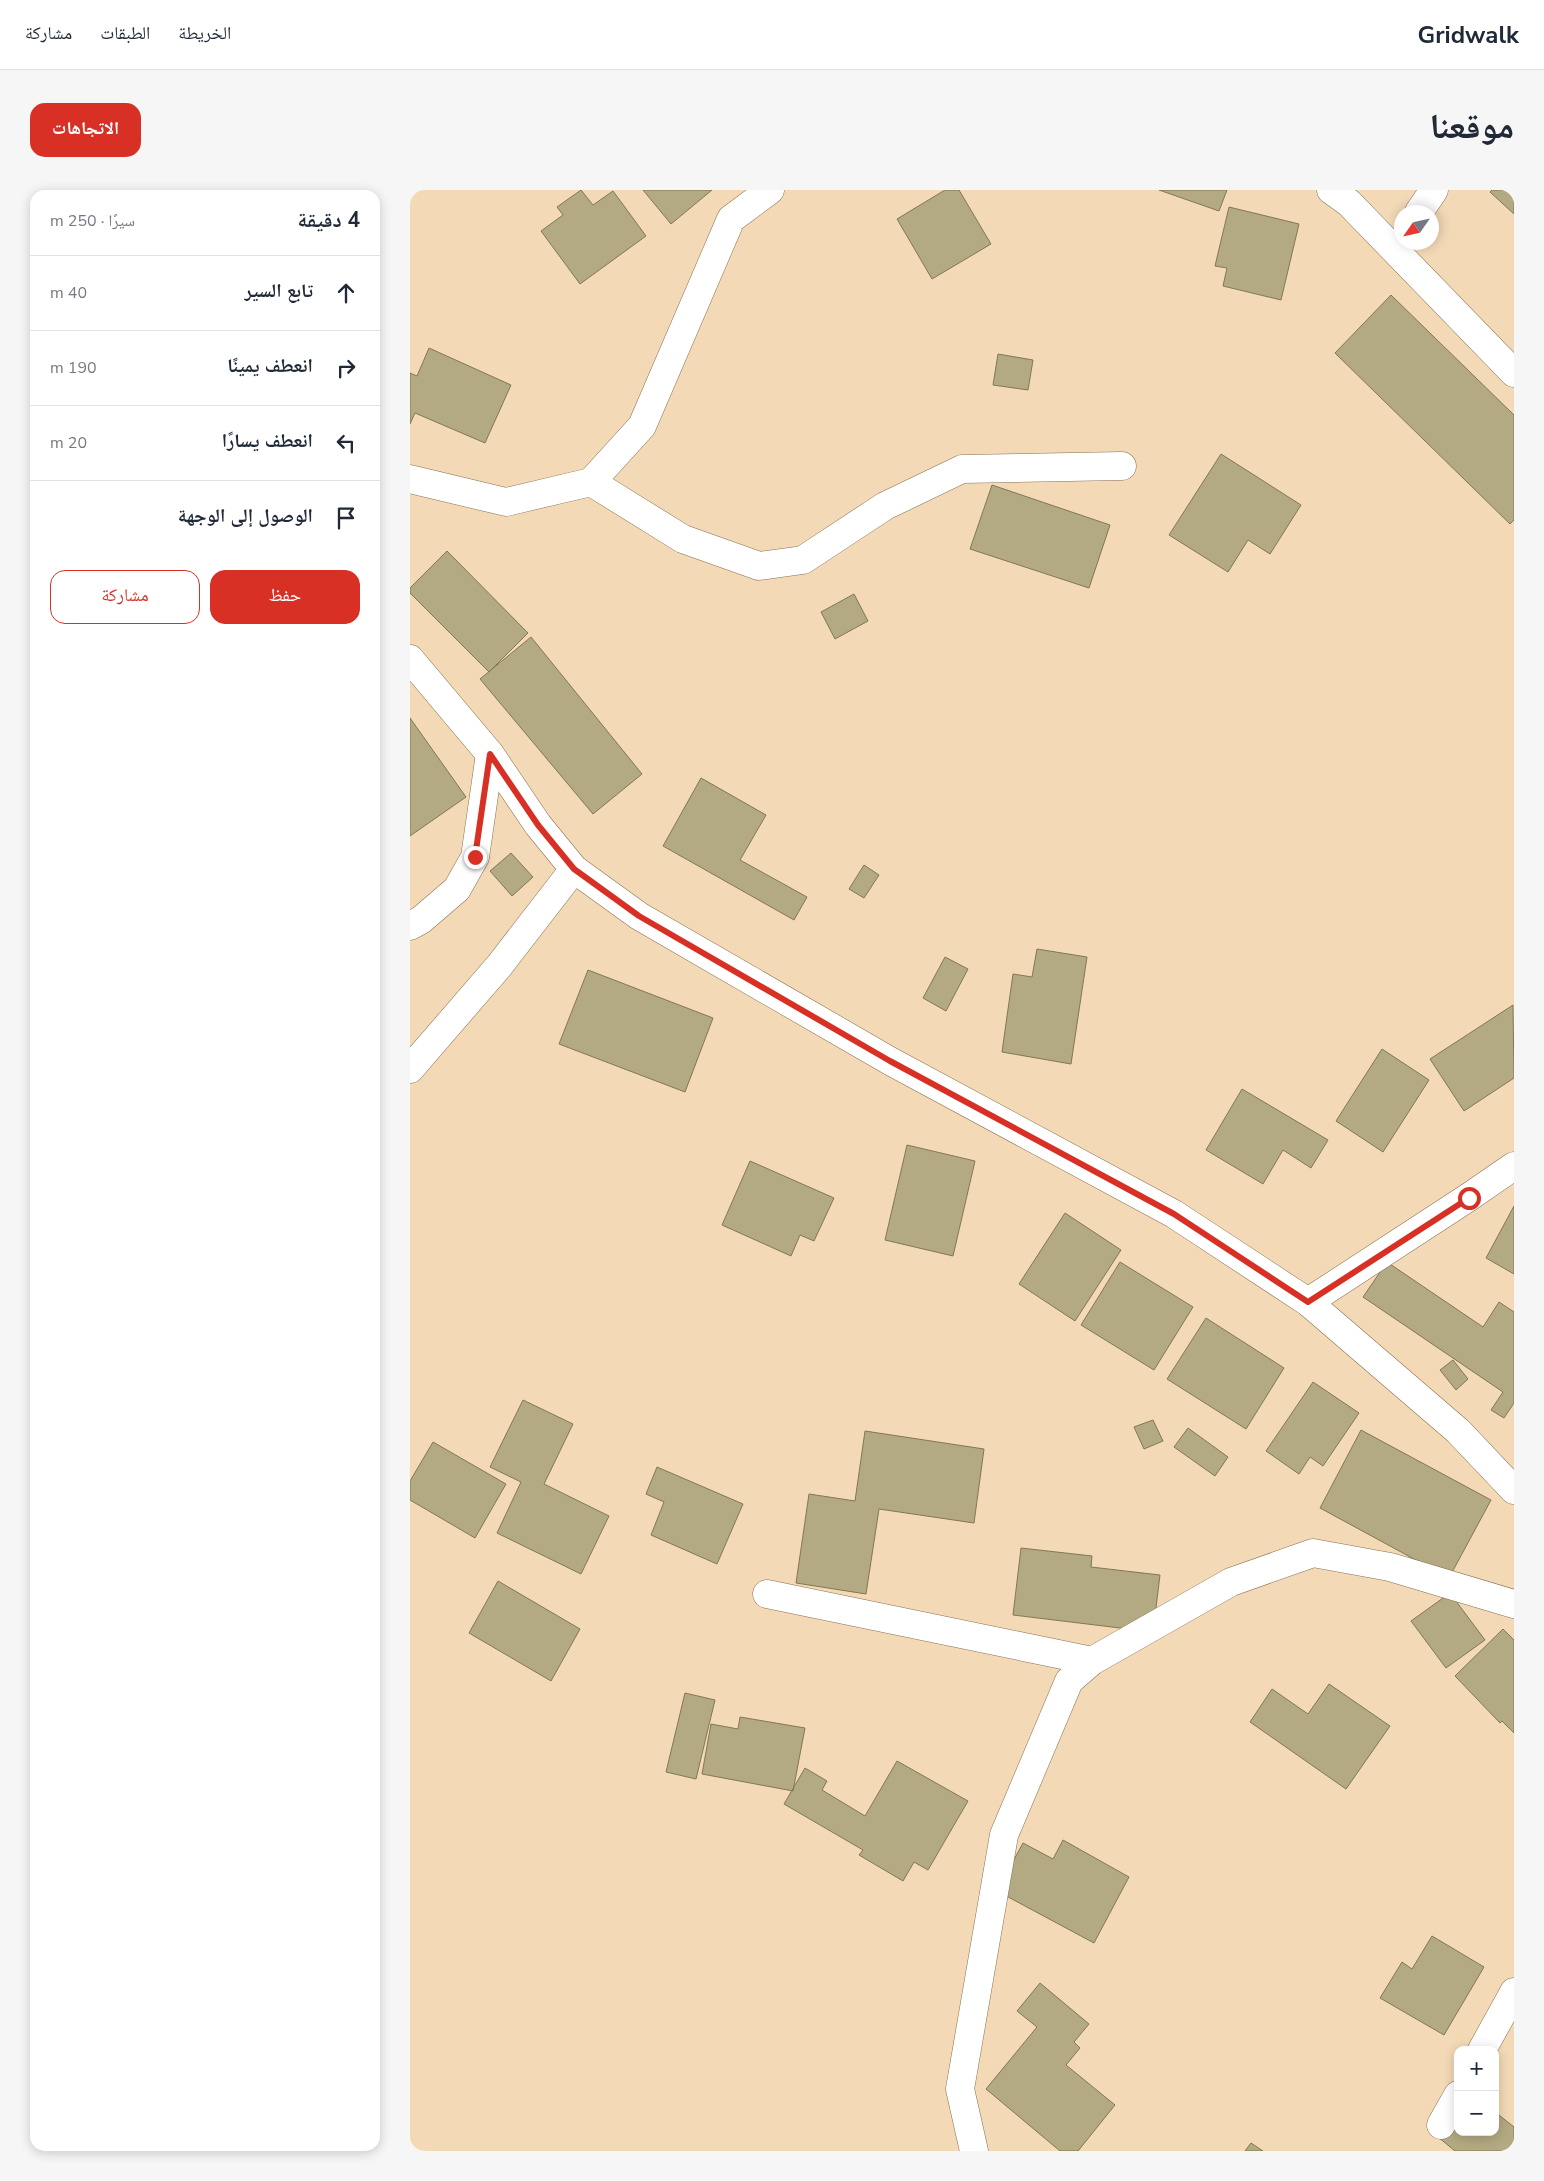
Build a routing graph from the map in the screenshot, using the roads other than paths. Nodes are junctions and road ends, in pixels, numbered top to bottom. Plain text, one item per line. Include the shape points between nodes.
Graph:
1 (770, 190) edge
2 (1331, 190) edge
3 (1434, 190) edge
4 (1424, 205) edge
5 (1394, 241) edge
6 (1403, 250) edge
7 (1514, 373) edge
8 (1122, 466) dead end
9 (410, 479) edge
10 (591, 482) junction
11 (410, 659) edge
12 (490, 754) junction
13 (574, 869) junction
14 (410, 926) edge
15 (410, 1069) edge
16 (1514, 1166) edge
17 (1308, 1302) junction
18 (1514, 1490) edge
19 (767, 1594) dead end
20 (1514, 1604) edge
21 (1092, 1661) junction
22 (1514, 1992) edge
23 (1484, 2046) edge
24 (1454, 2102) edge
25 (1442, 2125) dead end
26 (974, 2151) edge

1 - 10 street via 731,219 642,426
2 - 5 street
3 - 4 street
6 - 7 street
8 - 10 street via 962,469 885,506 803,560 759,566 684,539
9 - 10 street via 506,502
11 - 12 street
12 - 13 street via 538,825
12 - 14 street via 475,857 457,889
13 - 15 street via 499,966
13 - 17 street via 639,916 899,1066 1174,1214
16 - 17 street
17 - 18 street via 1458,1431
19 - 21 street
20 - 21 street via 1390,1567 1313,1553 1231,1582
21 - 26 street via 1069,1681 1004,1834 960,2089
22 - 23 street
24 - 25 street

